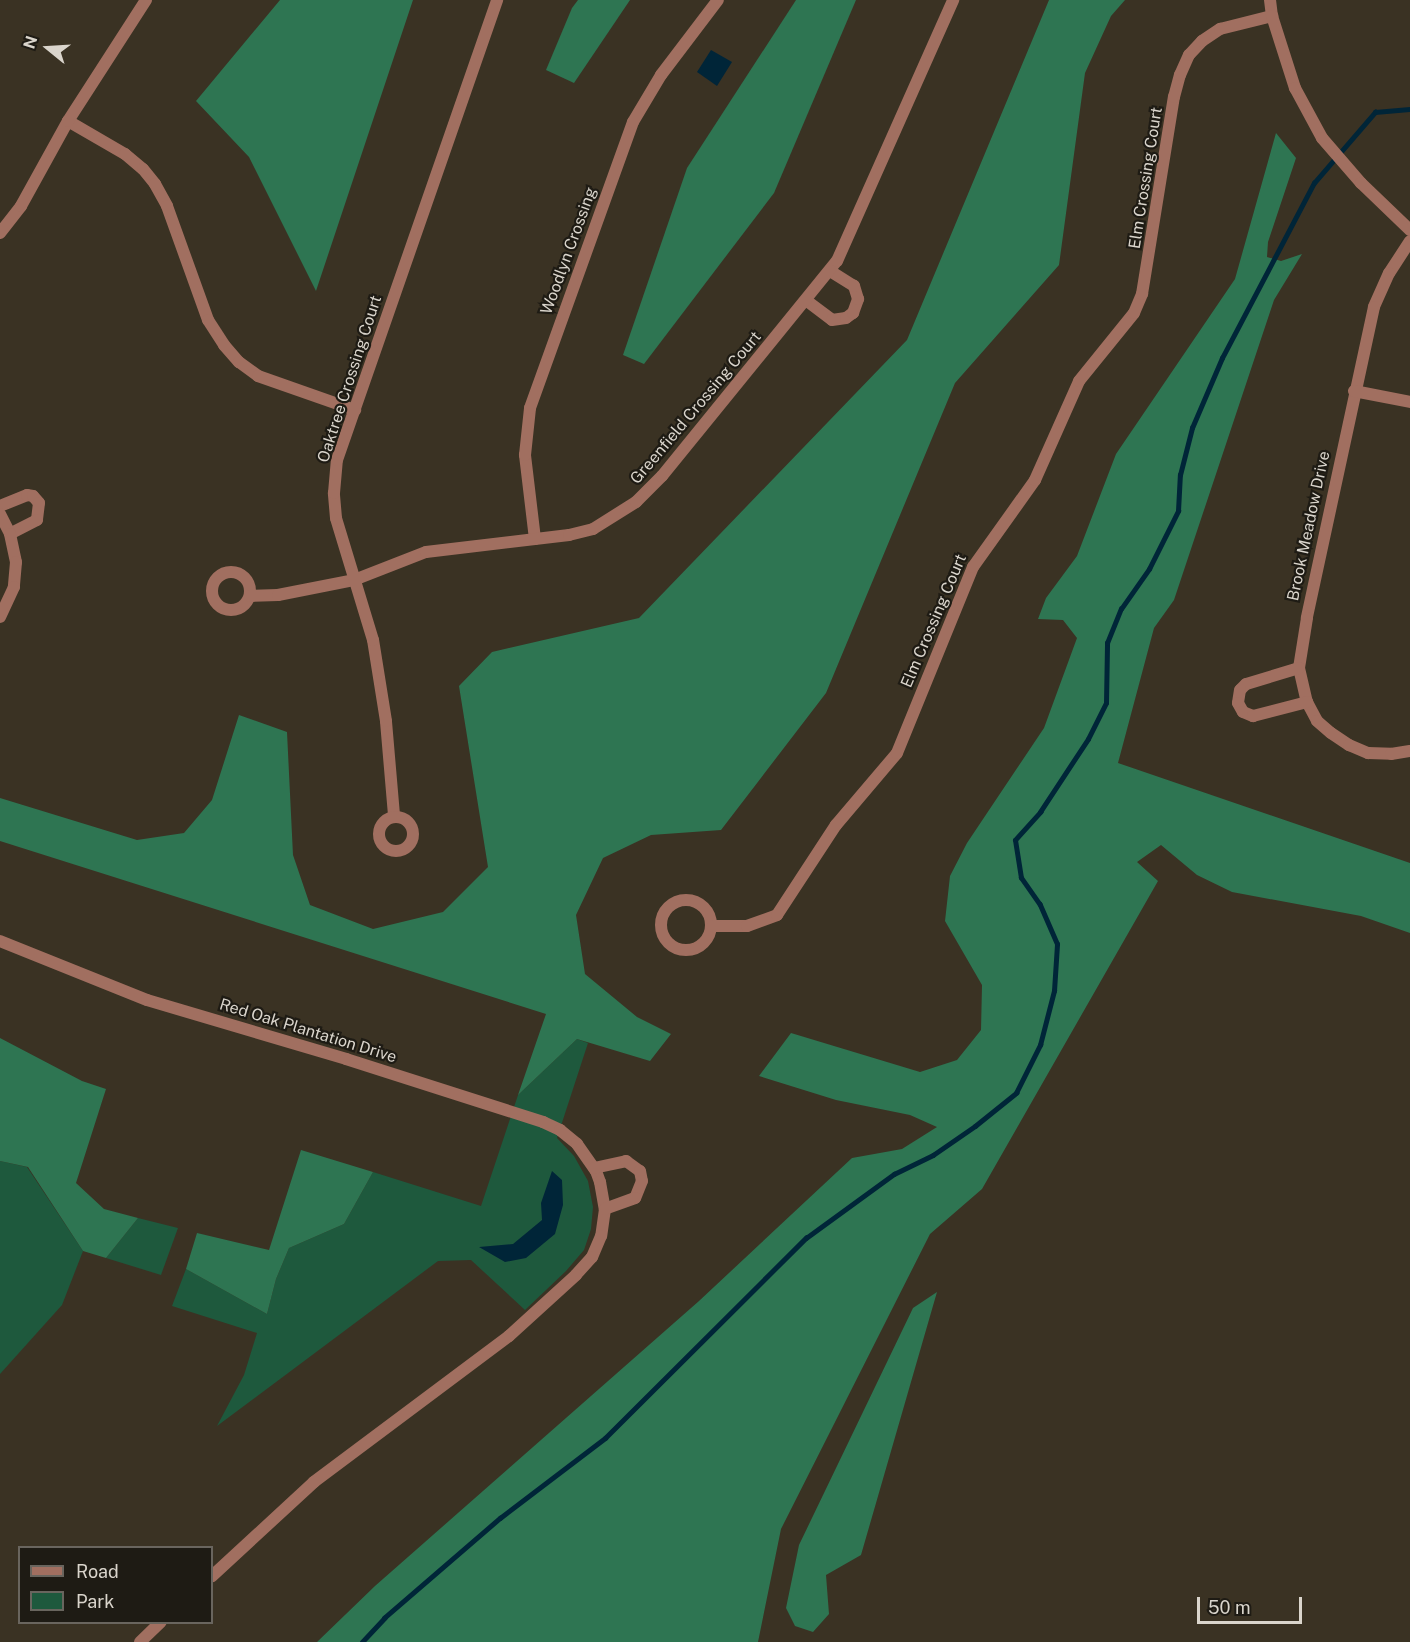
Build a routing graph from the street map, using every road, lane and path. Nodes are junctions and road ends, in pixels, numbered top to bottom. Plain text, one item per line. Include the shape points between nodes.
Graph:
1 (146, 0) edge
2 (497, 0) edge
3 (718, 0) edge
4 (953, 0) edge
5 (1270, 0) edge
6 (1272, 16) junction
7 (68, 120) junction
8 (1410, 230) edge
9 (0, 233) edge
10 (1410, 241) edge
11 (830, 271) junction
12 (807, 301) junction
13 (1354, 391) junction
14 (1410, 402) edge
15 (355, 410) junction
16 (0, 506) edge
17 (0, 514) edge
18 (10, 534) junction
19 (535, 539) junction
20 (354, 580) junction
21 (250, 597) dead end
22 (0, 617) edge
23 (1299, 668) junction
24 (1307, 702) junction
25 (1410, 751) edge
26 (394, 815) dead end
27 (713, 926) junction
28 (0, 941) edge
29 (594, 1168) junction
30 (605, 1209) junction
31 (213, 1575) edge
32 (160, 1624) edge
33 (140, 1642) edge

1 - 7 street
2 - 15 street, Oaktree Crossing Court
3 - 19 street, Woodlyn Crossing via 661,75 633,122 530,408 525,455
4 - 11 street, Greenfield Crossing Court
5 - 6 street
6 - 8 street via 1295,88 1322,138
6 - 27 street, Elm Crossing Court via 1220,29 1202,40 1189,55 1174,98 1142,294 1134,313 1079,381 1035,480 973,567 897,753 836,825 777,915 747,926
7 - 9 street via 21,206
7 - 15 street via 125,154 155,184 168,206 208,321 239,362 258,376
10 - 13 street, Brook Meadow Drive via 1378,292
11 - 12 street, Greenfield Crossing Court
11 - 12 street via 854,286 858,299 854,313 832,320
12 - 19 street, Greenfield Crossing Court via 636,502 593,529
13 - 14 street
13 - 23 street, Brook Meadow Drive
15 - 20 street, Oaktree Crossing Court via 337,460 334,493 336,518
16 - 18 street via 27,495 39,503 37,520
17 - 18 street
18 - 22 street via 16,562 15,587
19 - 20 street, Greenfield Crossing Court via 426,552
20 - 21 street, Greenfield Crossing Court
20 - 26 street, Oaktree Crossing Court via 373,640 386,721
23 - 24 street, Brook Meadow Drive
23 - 24 street via 1246,684 1240,690 1238,703 1243,712 1253,716
24 - 25 street, Brook Meadow Drive via 1317,721 1349,745 1368,753
27 - 27 street via 702,905 687,900 672,905 660,926 664,941 680,950 690,950 705,942
28 - 29 street, Red Oak Plantation Drive via 147,1000 543,1122 577,1144
29 - 30 street, Red Oak Plantation Drive
29 - 30 street via 626,1161 640,1171 642,1181 635,1198
30 - 31 street, Red Oak Plantation Drive via 601,1236 592,1257 555,1296 509,1336 314,1482
32 - 33 street

